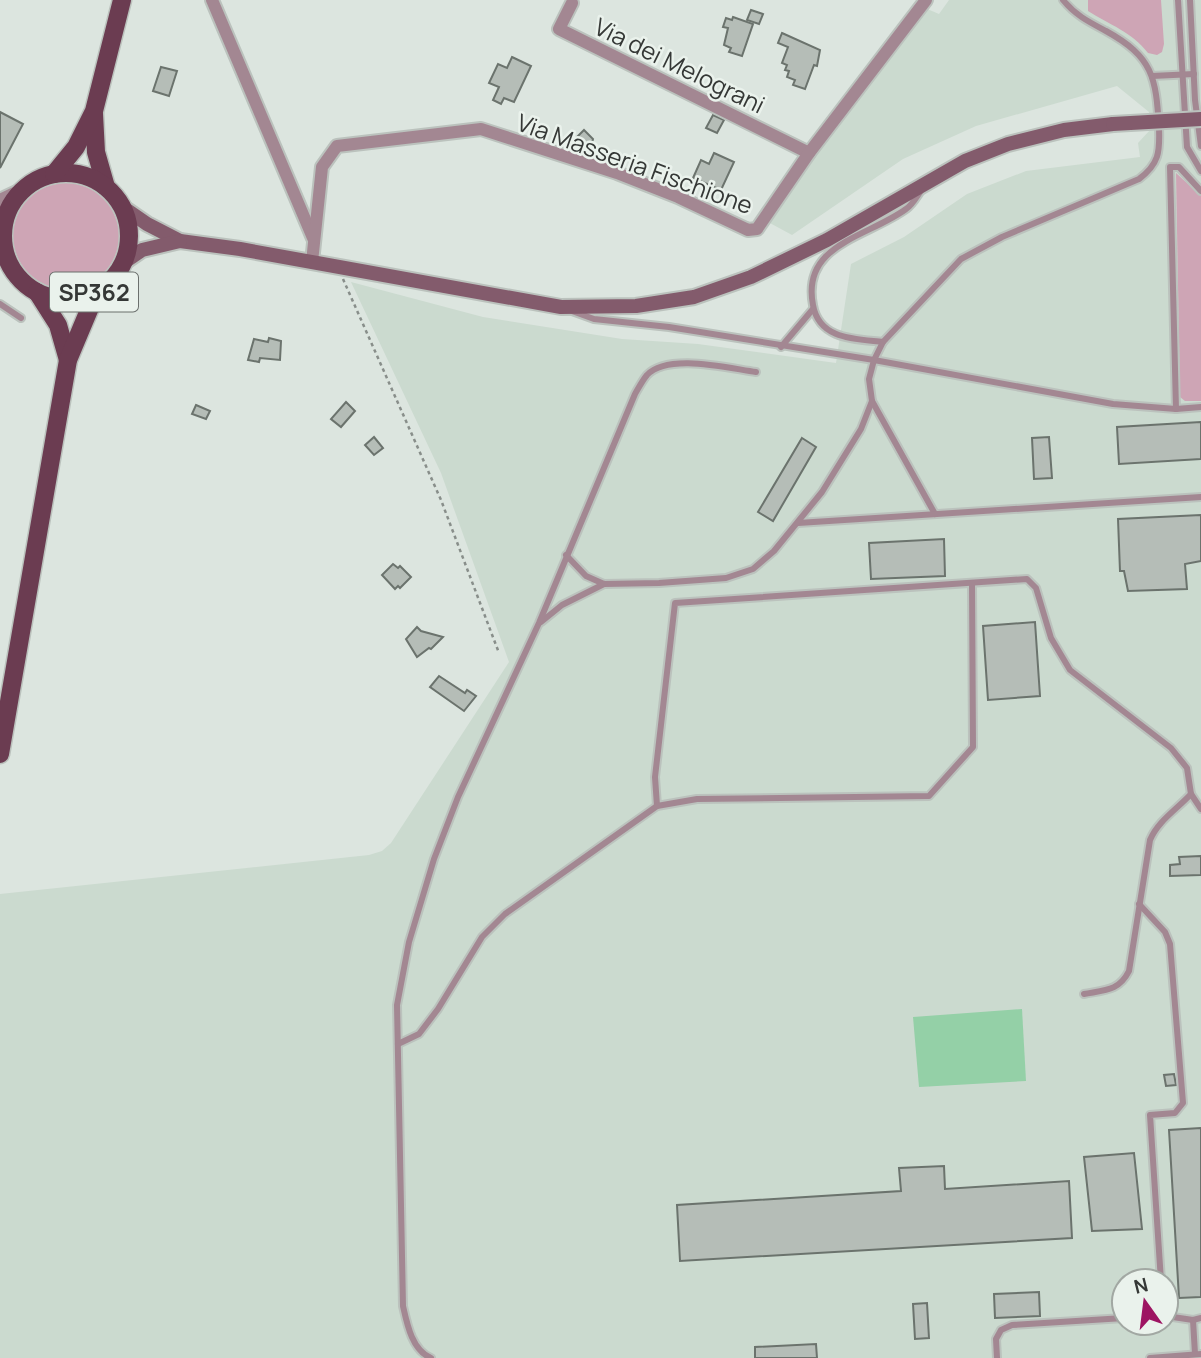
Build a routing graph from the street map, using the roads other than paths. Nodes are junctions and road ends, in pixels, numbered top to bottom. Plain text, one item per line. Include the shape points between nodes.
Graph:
1 (122, 0) edge
2 (212, 0) edge
3 (926, 0) edge
4 (1063, 0) edge
5 (1178, 0) edge
6 (1190, 0) edge
7 (572, 3) dead end
8 (1194, 74) junction
9 (1181, 75) junction
10 (1152, 76) junction
11 (94, 111) junction
12 (1201, 119) edge
13 (1201, 146) edge
14 (809, 153) junction
15 (1201, 171) edge
16 (54, 174) junction
17 (928, 182) junction
18 (106, 187) junction
19 (23, 190) junction
20 (1201, 191) edge
21 (0, 201) edge
22 (121, 206) junction
23 (180, 241) junction
24 (314, 241) junction
25 (3, 251) edge
26 (123, 262) junction
27 (312, 262) junction
28 (97, 291) junction
29 (37, 292) junction
30 (0, 304) edge
31 (561, 307) junction
32 (813, 309) junction
33 (21, 318) dead end
34 (883, 342) junction
35 (781, 347) junction
36 (68, 360) junction
37 (874, 360) junction
38 (756, 372) dead end
39 (872, 401) junction
40 (1201, 407) edge
41 (1176, 409) junction
42 (1201, 497) edge
43 (935, 514) junction
44 (798, 523) junction
45 (566, 555) junction
46 (972, 583) junction
47 (604, 584) junction
48 (539, 623) junction
49 (0, 754) edge
50 (1191, 794) junction
51 (657, 806) junction
52 (1201, 809) edge
53 (1139, 904) junction
54 (1084, 994) dead end
55 (398, 1044) junction
56 (1160, 1267) edge
57 (1180, 1318) edge
58 (1201, 1318) edge
59 (1110, 1319) edge
60 (1193, 1320) junction
61 (1198, 1354) edge
62 (431, 1358) edge
63 (997, 1358) edge
64 (1150, 1358) edge

1 - 11 main road, SP362
2 - 24 street
3 - 14 street, Via Masseria Fischione
4 - 10 lane via 1074,14 1129,44
5 - 9 lane
6 - 8 lane
7 - 14 street, Via dei Melograni via 559,29
8 - 9 lane
8 - 13 lane
9 - 10 lane
9 - 15 lane via 1187,147
10 - 34 lane via 1160,146 1154,168 1139,179 961,259
11 - 16 main road, SP362 via 76,147
11 - 18 main road, SP362 via 96,152
12 - 17 main road, bridge via 1064,130 1008,144
14 - 24 street, Via Masseria Fischione via 757,229 748,230 617,173 481,129 337,146 322,167
16 - 18 main road via 90,178
16 - 19 main road, SP362
17 - 31 main road via 827,240 751,277 694,297 636,306
17 - 32 lane via 908,208 829,252 814,269 810,288
18 - 22 main road, SP362
19 - 21 street
19 - 25 main road, SP362 via 5,220
20 - 41 lane via 1179,167 1170,167
22 - 23 main road
22 - 26 main road, SP362 via 128,225
23 - 26 main road via 142,250
23 - 27 main road
24 - 27 street, Via Masseria Fischione
25 - 29 main road, SP362 via 23,283
26 - 28 main road, SP362
27 - 31 main road
28 - 29 main road, SP362 via 77,298
28 - 36 main road, SP362
29 - 36 main road, SP362 via 58,325
30 - 33 lane
31 - 35 lane via 594,320 669,327
32 - 34 lane via 840,337
32 - 35 lane
34 - 37 lane
35 - 37 lane
36 - 49 main road, SP362
37 - 39 lane via 869,379
37 - 41 lane via 1113,404
38 - 45 lane via 668,364 648,374 635,394
39 - 43 lane
39 - 44 lane via 861,429
40 - 41 lane
42 - 43 lane
43 - 44 lane
44 - 47 lane via 754,569 726,578
45 - 47 lane via 586,576
45 - 48 lane
46 - 50 lane via 1027,579 1036,588 1051,638 1070,670 1171,748 1187,768
46 - 51 lane via 675,603 655,777
46 - 51 lane via 973,747 929,796 696,799
47 - 48 lane via 562,605
48 - 55 lane via 434,859 409,942 397,1005
50 - 52 lane
50 - 53 lane via 1157,825
51 - 55 lane via 505,914 482,937 419,1034
53 - 54 lane via 1129,971 1123,982
53 - 56 lane via 1170,944 1183,1103 1175,1113 1150,1115
55 - 62 lane via 402,1306 410,1334
57 - 60 lane
58 - 60 lane
59 - 63 lane via 1001,1329 996,1339
60 - 61 lane
61 - 64 lane

